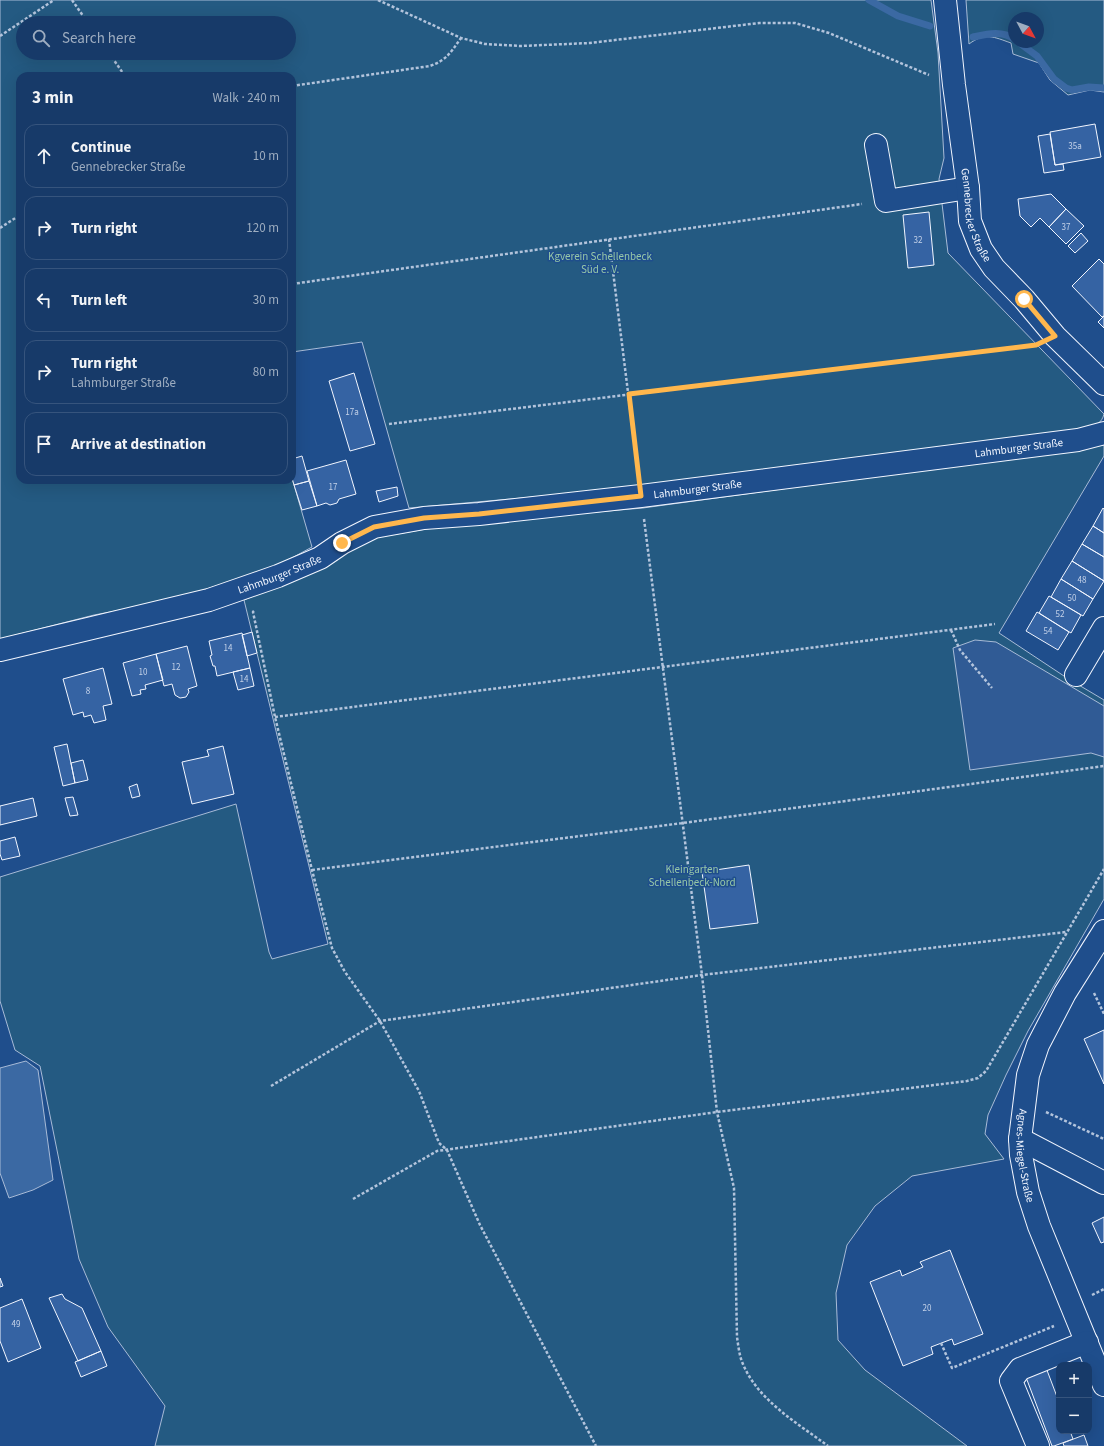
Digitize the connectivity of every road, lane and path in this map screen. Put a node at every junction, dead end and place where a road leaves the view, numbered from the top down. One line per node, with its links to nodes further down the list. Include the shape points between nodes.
1 (54, 0): 5 (path)
2 (72, 0): 6 (path)
3 (378, 0): 9 (path)
4 (945, 0): 13 (street, Gennebrecker Straße)
5 (30, 16)
6 (83, 16)
7 (16, 25): 8 (path)
8 (0, 36)
9 (461, 38): 12 (path, via 450,54 441,62 430,66); 13 (path, via 485,44 520,46 582,43 759,23 796,23 829,33)
10 (114, 60): 11 (path)
11 (122, 72)
12 (296, 85)
13 (954, 85): 15 (street, Gennebrecker Straße)
14 (876, 145): 16 (street)
15 (968, 188): 16 (street); 21 (street, Gennebrecker Straße, via 970,221 981,249 994,268)
16 (886, 201): 19 (path)
17 (16, 218): 18 (path)
18 (0, 228)
19 (609, 239): 20 (path); 23 (path)
20 (296, 283)
21 (1055, 336): 22 (street, Gennebrecker Straße); 23 (path, via 1036,345)
22 (1104, 384)
23 (629, 394): 24 (path); 26 (path)
24 (389, 424)
25 (1104, 433): 26 (street, Lahmburger Straße, via 1078,440)
26 (641, 496): 31 (street, Lahmburger Straße, via 424,518 374,527 342,543 320,558 209,600); 32 (path)
27 (260, 609): 35 (path, via 253,612)
28 (995, 624): 30 (path)
29 (1104, 628): 33 (street)
30 (950, 630): 32 (path); 34 (path, via 960,650)
31 (0, 650)
32 (663, 667): 35 (path); 37 (path)
33 (1076, 675)
34 (992, 688)
35 (275, 718): 39 (path)
36 (1104, 766): 37 (path)
37 (683, 823): 39 (path); 42 (path)
38 (1104, 869): 41 (path)
39 (312, 870): 43 (path, via 332,948 345,972)
40 (1104, 931): 45 (street, Agnes-Miegel-Straße, via 1065,993 1038,1045 1028,1075)
41 (1066, 932): 42 (path); 46 (path, via 986,1071 978,1078)
42 (702, 975): 43 (path); 46 (path)
43 (380, 1021): 44 (path); 49 (path, via 419,1092 439,1142)
44 (271, 1086)
45 (1024, 1101): 47 (street, Agnes-Miegel-Straße); 48 (path)
46 (717, 1112): 49 (path); 57 (path, via 734,1188 737,1337 741,1359 752,1382 771,1403)
47 (1020, 1139): 50 (street); 52 (street, Agnes-Miegel-Straße, via 1028,1192)
48 (1104, 1139)
49 (448, 1150): 51 (path, via 437,1151); 56 (path, via 480,1225)
50 (1104, 1183)
51 (353, 1199)
52 (1076, 1316): 53 (street, Agnes-Miegel-Straße); 54 (path, via 952,1368)
53 (1087, 1342): 55 (street, Agnes-Miegel-Straße); 58 (street, via 1020,1369 1011,1381)
54 (941, 1343)
55 (1104, 1385)
56 (596, 1446)
57 (828, 1446)
58 (1038, 1446)

